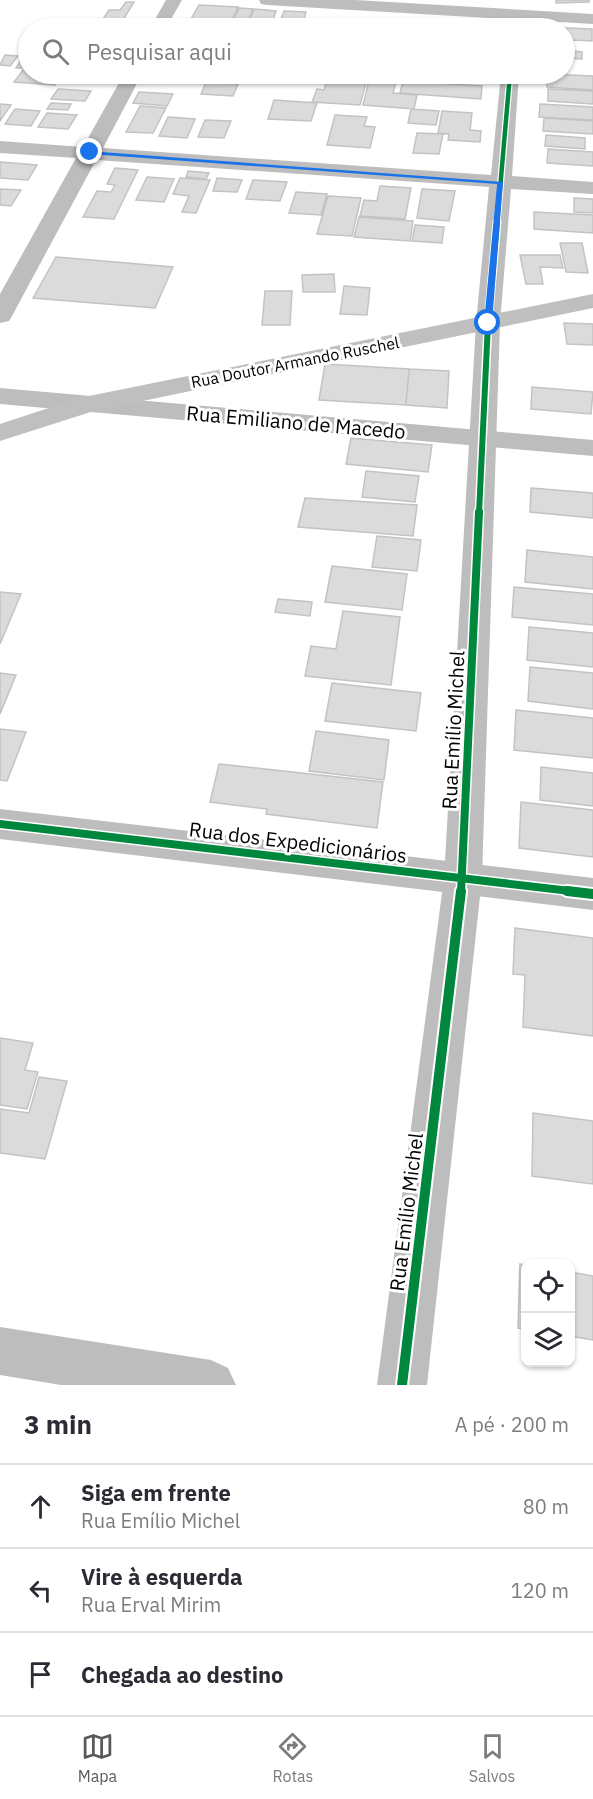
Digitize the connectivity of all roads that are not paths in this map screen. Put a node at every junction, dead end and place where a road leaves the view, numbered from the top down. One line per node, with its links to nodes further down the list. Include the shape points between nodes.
1 (174, 0): 4 (street)
2 (267, 0): 3 (street)
3 (515, 14): 5 (street)
4 (164, 18)
5 (593, 19)
6 (127, 84): 9 (street)
7 (509, 84): 10 (street, Rua Emílio Michel)
8 (0, 147): 9 (street)
9 (90, 152): 10 (street); 13 (street)
10 (501, 183): 11 (street); 14 (street, Rua Emílio Michel)
11 (593, 188)
12 (593, 301): 14 (main road, Rua Doutor Armando Ruschel)
13 (0, 316)
14 (488, 323): 16 (main road, Rua Doutor Armando Ruschel); 18 (street, Rua Emílio Michel)
15 (0, 396): 16 (street, Rua Emiliano de Macedo)
16 (88, 404): 17 (main road, Rua Doutor Armando Ruschel); 18 (street, Rua Emiliano de Macedo)
17 (0, 434)
18 (483, 439): 19 (street, Rua Emiliano de Macedo); 21 (street, Rua Emílio Michel)
19 (593, 448)
20 (0, 824): 21 (street, Rua dos Expedicionários)
21 (463, 878): 22 (street, Rua dos Expedicionários); 25 (street, Rua Emílio Michel)
22 (593, 894)
23 (0, 1351): 24 (street)
24 (211, 1385)
25 (402, 1385)

